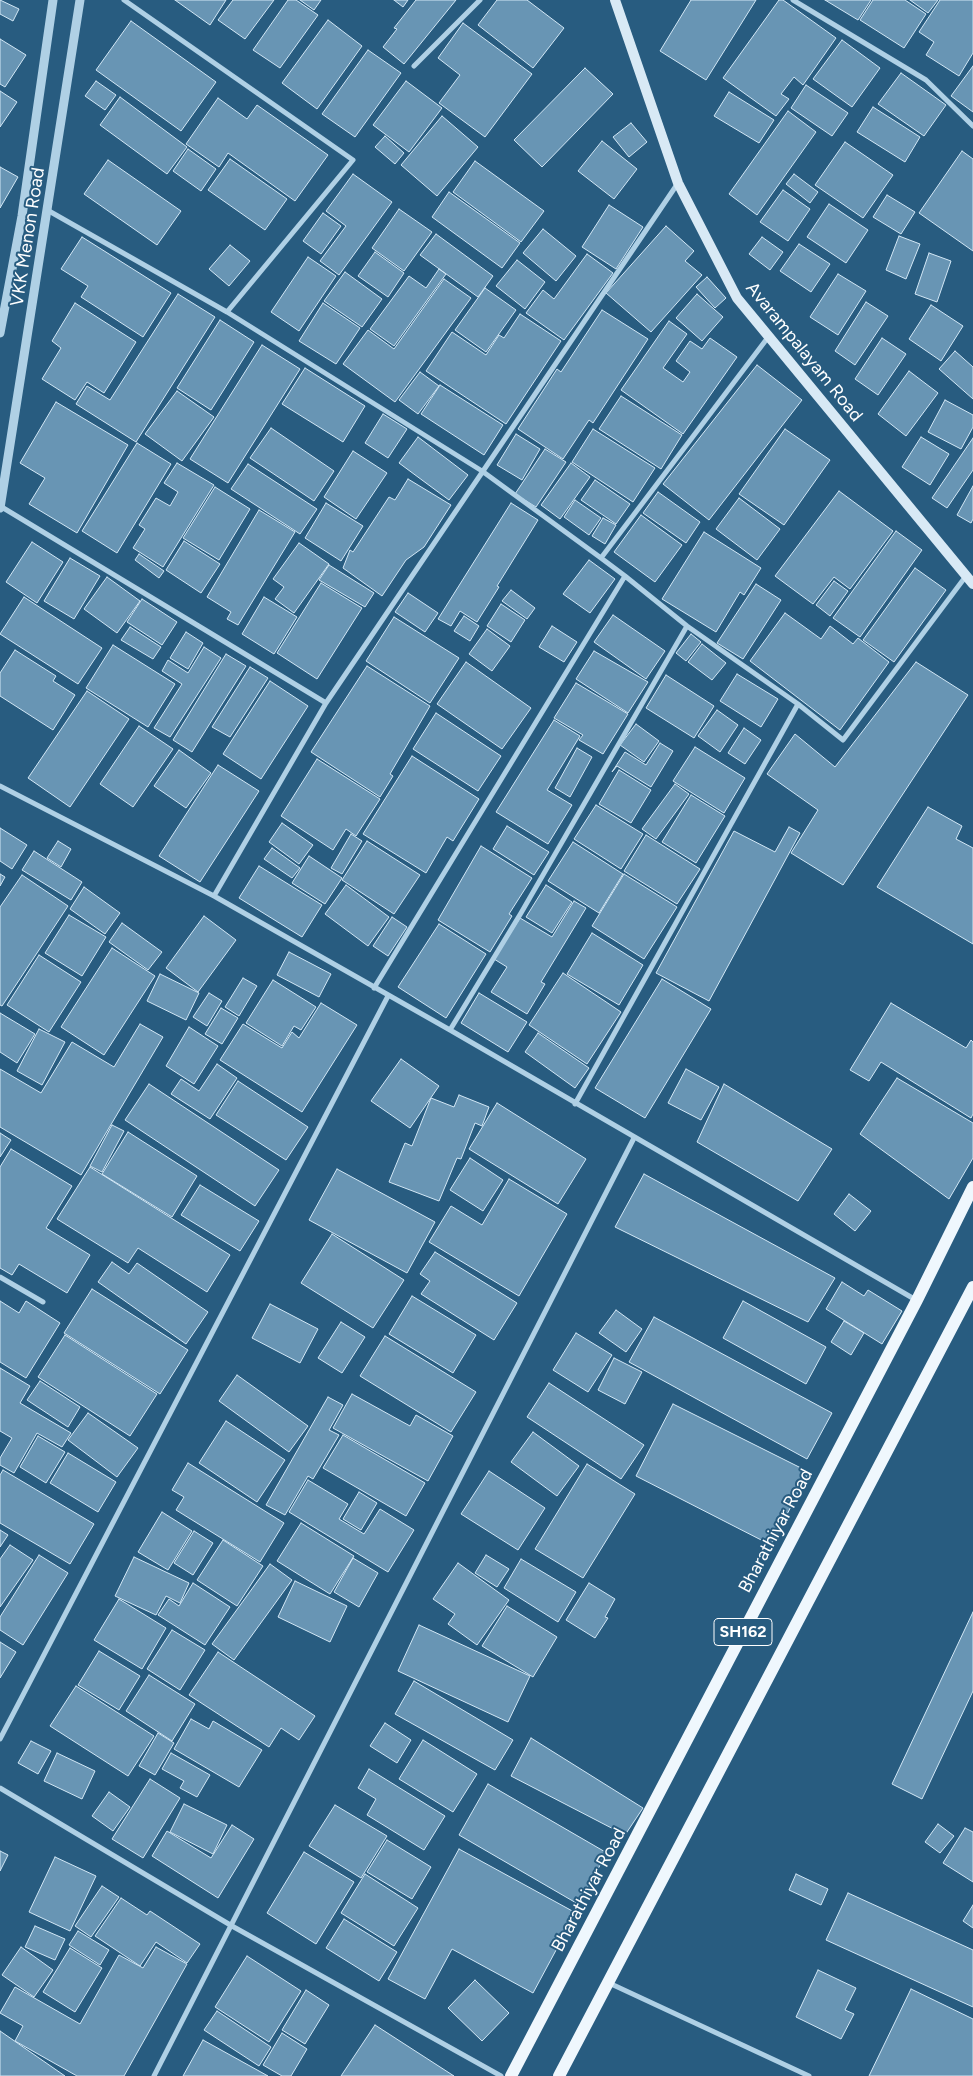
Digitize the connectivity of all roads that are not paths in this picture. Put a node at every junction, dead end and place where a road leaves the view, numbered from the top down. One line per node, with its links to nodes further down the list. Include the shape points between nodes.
1 (52, 0): 12 (street, VKK Menon Road, via 22,216)
2 (80, 0): 10 (street, VKK Menon Road)
3 (124, 0): 11 (street, via 353,160)
4 (480, 0): 7 (street)
5 (616, 0): 9 (main road, Avarampalayam Road)
6 (793, 0): 8 (street, via 926,80)
7 (414, 66)
8 (973, 126)
9 (678, 183): 13 (main road, Avarampalayam Road, via 737,298); 14 (street)
10 (49, 211): 11 (street); 15 (street, VKK Menon Road)
11 (227, 312): 14 (street)
12 (0, 333)
13 (769, 335): 16 (street); 18 (main road, Avarampalayam Road)
14 (482, 471): 16 (street); 20 (street)
15 (0, 507): 20 (street)
16 (601, 558): 17 (street)
17 (625, 576): 19 (street); 24 (street)
18 (970, 580): 21 (street, via 843,740)
19 (687, 626): 21 (street); 26 (street)
20 (326, 703): 23 (street)
21 (798, 704): 27 (street)
22 (0, 786): 23 (street)
23 (214, 896): 24 (street)
24 (374, 988): 25 (street)
25 (388, 996): 26 (street); 34 (street)
26 (450, 1030): 27 (street)
27 (575, 1104): 28 (street)
28 (634, 1138): 32 (street); 36 (street)
29 (973, 1187): 32 (main road, Bharathiyar Road / SH162)
30 (0, 1277): 33 (street)
31 (973, 1287): 37 (main road, SH162)
32 (917, 1300): 40 (main road, Bharathiyar Road / SH162)
33 (43, 1302)
34 (0, 1739)
35 (0, 1788): 36 (street)
36 (232, 1926): 38 (street); 39 (street)
37 (609, 1983): 41 (main road, SH162); 42 (street)
38 (154, 2076)
39 (501, 2076)
40 (511, 2076)
41 (559, 2076)
42 (809, 2076)

